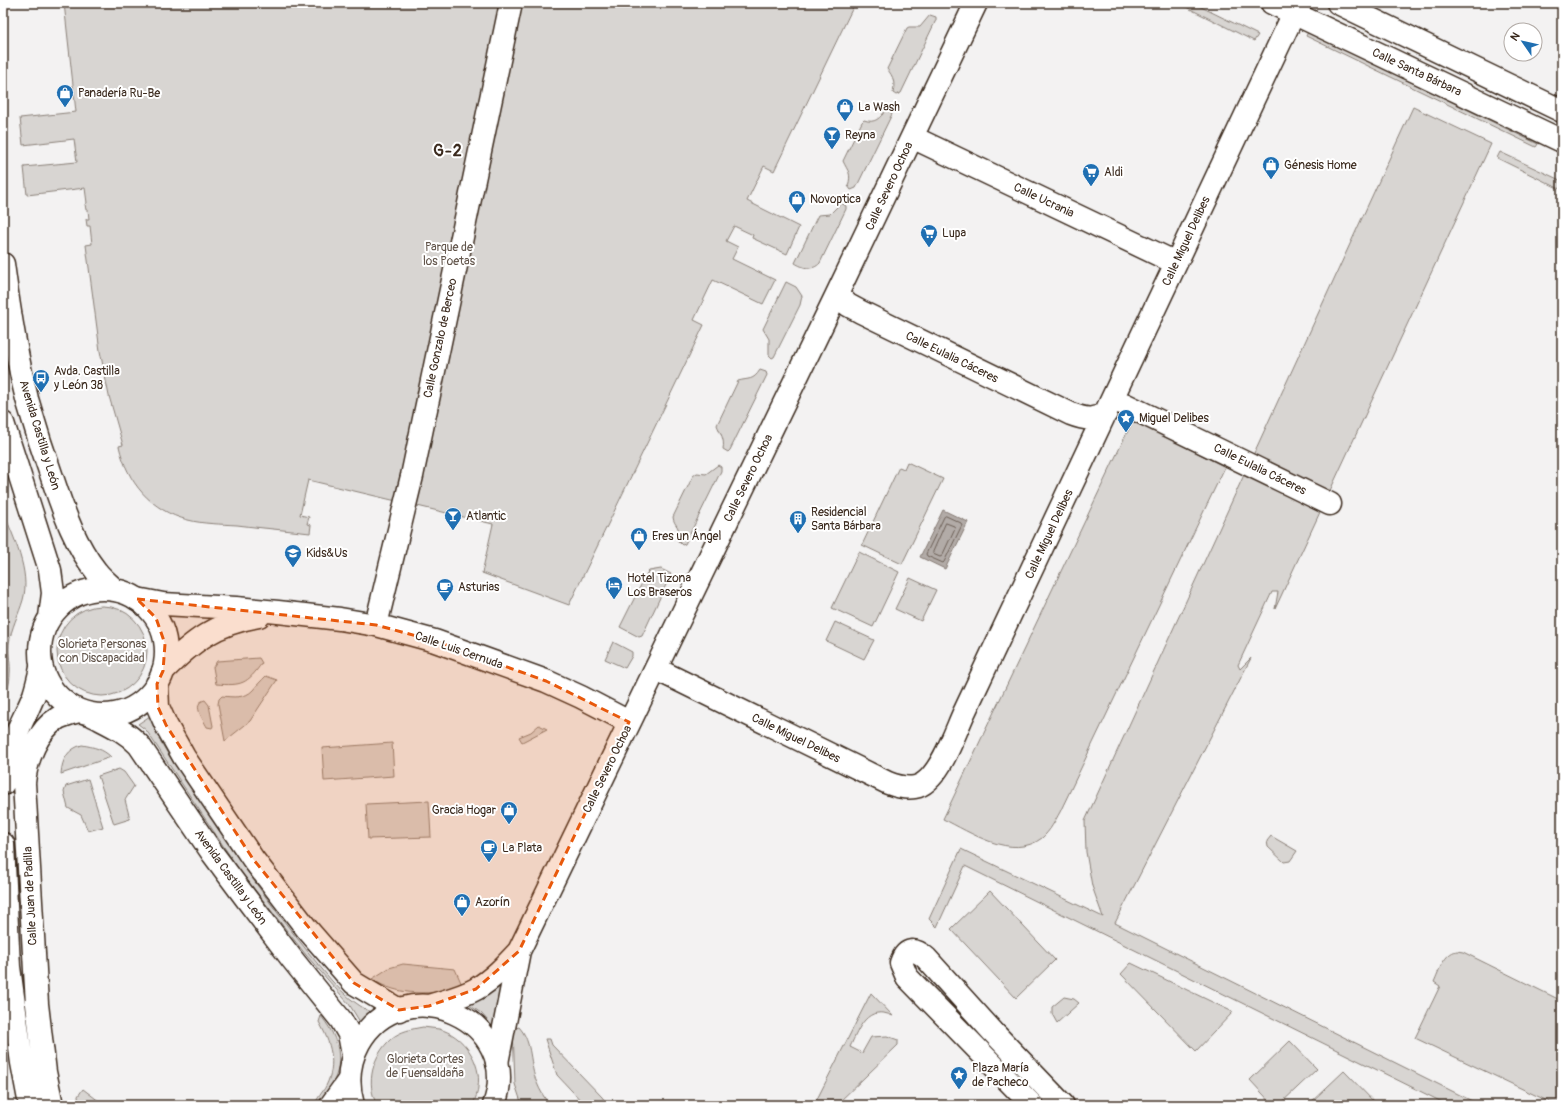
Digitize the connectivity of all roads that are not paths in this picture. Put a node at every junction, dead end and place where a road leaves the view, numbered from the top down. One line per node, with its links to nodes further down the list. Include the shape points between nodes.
1 (511, 3): 21 (street, Calle Gonzalo de Berceo, via 412,476)
2 (976, 3): 7 (street, Calle Severo Ochoa)
3 (1272, 3): 5 (street, Calle Santa Bárbara)
4 (1338, 3): 6 (street)
5 (1294, 13): 8 (street, Calle Santa Bárbara); 9 (street, Calle Miguel Delibes)
6 (1562, 111)
7 (912, 137): 9 (street, Calle Ucrania); 11 (street, Calle Severo Ochoa)
8 (1562, 141)
9 (1176, 263): 12 (street, Calle Miguel Delibes)
10 (3, 264): 17 (street, Avenida Castilla y León, via 27,399 45,457 61,503 84,554)
11 (837, 294): 13 (street, Calle Eulalia Cáceres, via 848,305 861,312); 23 (street, Calle Severo Ochoa)
12 (1115, 409): 13 (street, Calle Eulalia Cáceres, via 1091,419); 15 (street, Calle Miguel Delibes); 16 (street, Calle Eulalia Cáceres)
13 (1071, 414): 15 (street, Calle Eulalia Cáceres, via 1085,425 1089,432)
14 (3, 423): 20 (street, via 50,570 53,593)
15 (1089, 448): 23 (street, Calle Miguel Delibes, via 937,770 922,784 906,788 888,782)
16 (1330, 504)
17 (115, 590): 18 (street); 20 (street, via 90,590 79,594 68,600)
18 (137, 599): 19 (street, Calle Luis Cernuda, via 163,604); 24 (street, via 152,613 166,644 166,658)
19 (278, 612): 21 (street, Calle Luis Cernuda); 24 (street, Calle Luis Cernuda, via 243,619 205,635 183,650)
20 (50, 617): 22 (street, via 39,650)
21 (376, 625): 26 (street, Calle Luis Cernuda, via 435,640 546,681)
22 (41, 668): 25 (street, via 51,689 64,702); 27 (street, via 33,697 9,748)
23 (656, 669): 26 (street, Calle Severo Ochoa)
24 (160, 678): 25 (street, via 148,697 122,713); 31 (street, via 158,707 170,731 184,757 258,865 307,929 354,983)
25 (85, 713): 34 (street, Avenida Castilla y León, via 122,730 140,745 240,891 342,1020 349,1034); 39 (street, Calle Juan de Padilla, via 58,718 49,725 32,751 24,783 37,1004 45,1072)
26 (629, 722): 29 (street, Calle Severo Ochoa)
27 (3, 784)
28 (3, 844): 38 (street, Calle Juan de Padilla, via 9,967)
29 (519, 952): 30 (street, Calle Severo Ochoa, via 476,989); 35 (street, Calle Severo Ochoa)
30 (429, 1006): 31 (street, via 413,1006); 35 (street, via 454,1012 475,1026 487,1038)
31 (399, 1010): 34 (street, via 371,1027)
32 (993, 1032): 33 (street); 33 (street, via 921,953 909,951 903,956 901,963 907,977); 43 (street)
33 (976, 1048): 42 (street)
34 (353, 1055): 36 (street)
35 (497, 1063): 37 (street)
36 (349, 1080): 40 (street); 41 (street)
37 (497, 1101)
38 (30, 1105)
39 (52, 1105)
40 (331, 1105)
41 (353, 1105)
42 (1032, 1105)
43 (1063, 1105)

